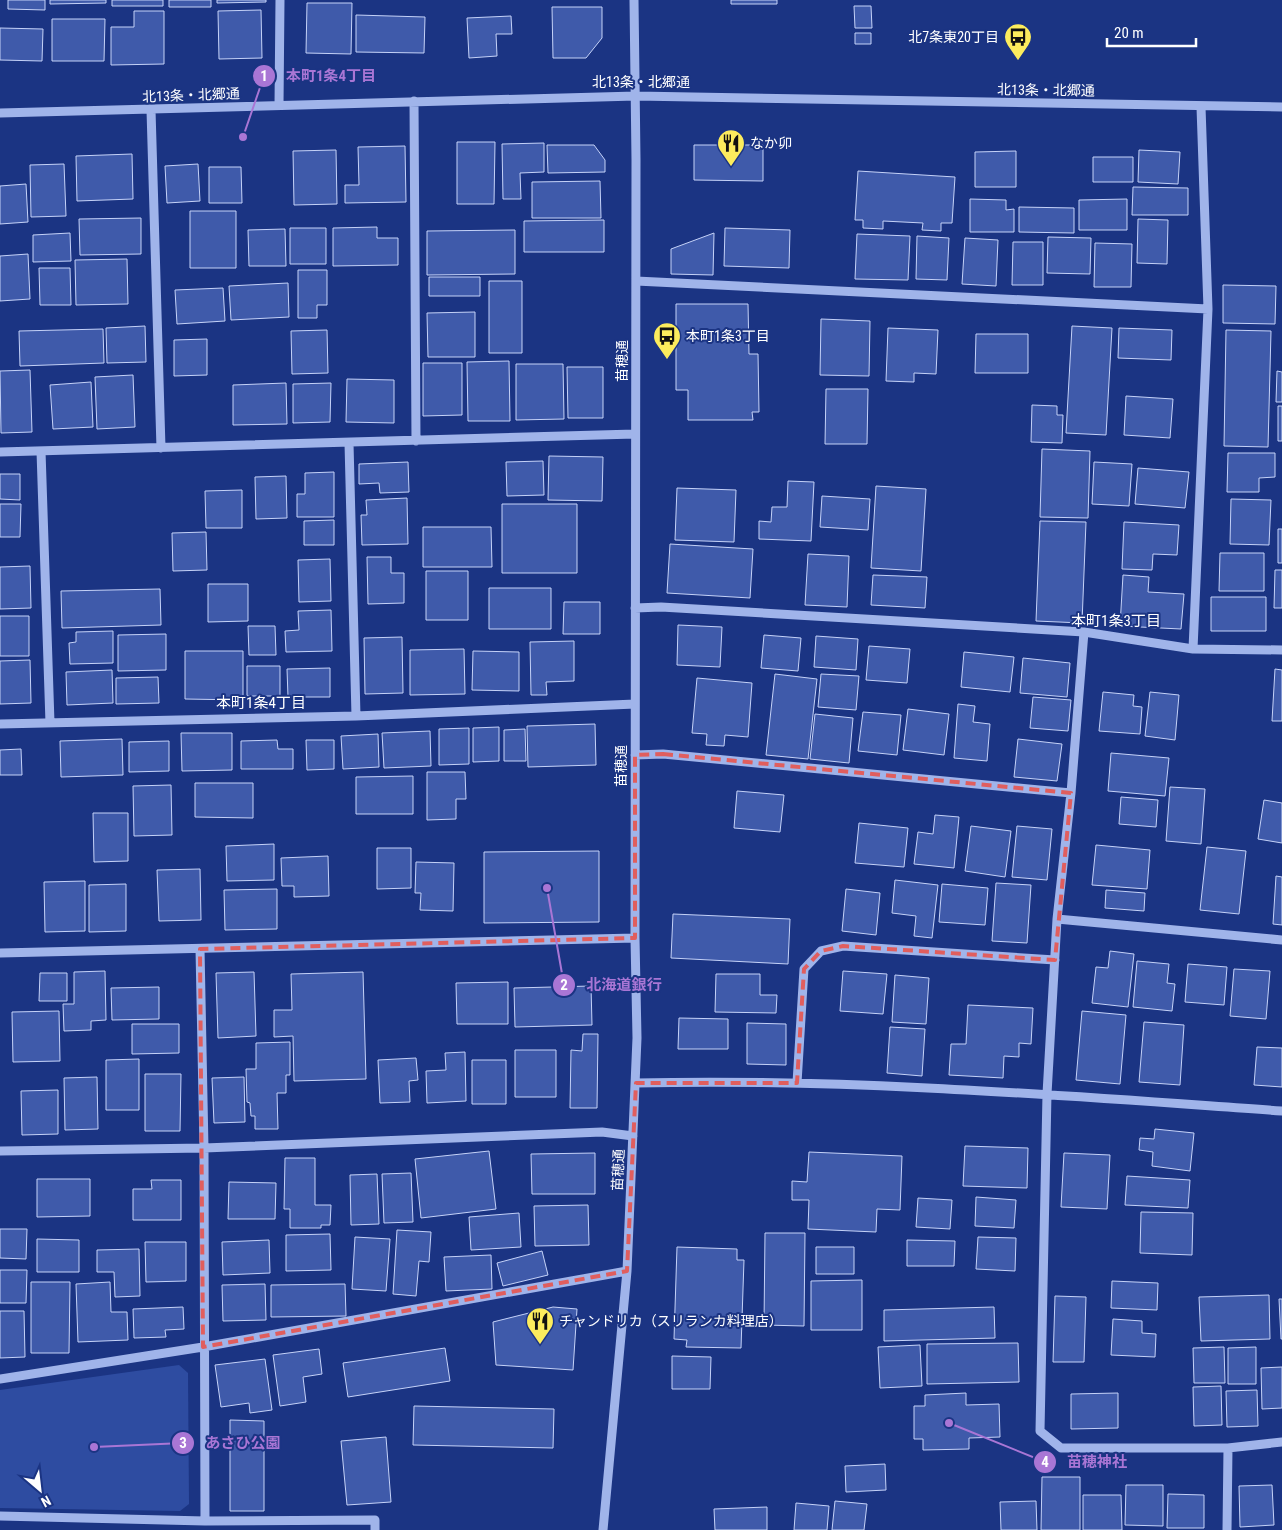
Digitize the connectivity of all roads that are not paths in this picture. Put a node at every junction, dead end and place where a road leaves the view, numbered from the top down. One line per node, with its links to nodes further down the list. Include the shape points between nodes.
1 (280, 0): 5 (street)
2 (634, 0): 3 (street, 苗穂通)
3 (636, 96): 4 (street, 北13条・北郷通); 6 (street, 北13条・北郷通); 10 (street, 苗穂通)
4 (414, 101): 5 (street, 北13条・北郷通); 13 (street)
5 (279, 105): 8 (street, 北13条・北郷通)
6 (1201, 107): 7 (street, 北13条・北郷通); 11 (street)
7 (1282, 107)
8 (151, 110): 9 (street, 北13条・北郷通); 15 (street)
9 (0, 113)
10 (636, 282): 11 (street); 12 (street, 苗穂通)
11 (1208, 309): 20 (street)
12 (636, 434): 13 (street); 18 (street, 苗穂通)
13 (416, 441): 14 (street)
14 (349, 443): 15 (street); 23 (street)
15 (161, 448): 16 (street)
16 (41, 451): 17 (street); 24 (street)
17 (0, 452)
18 (635, 608): 19 (street); 22 (street, 苗穂通)
19 (1084, 632): 20 (street); 27 (street)
20 (1193, 649): 21 (street)
21 (1282, 650)
22 (635, 704): 23 (street); 26 (street, 苗穂通)
23 (356, 716): 24 (street)
24 (50, 723): 25 (street)
25 (0, 724)
26 (635, 755): 27 (street, via 663,754); 29 (street, 苗穂通)
27 (1071, 793): 28 (street)
28 (1058, 919): 30 (street); 33 (street)
29 (635, 938): 31 (street); 34 (street, 苗穂通)
30 (1282, 940)
31 (200, 949): 32 (street); 39 (street)
32 (0, 953)
33 (1054, 960): 35 (street, via 843,946 821,951 804,969); 36 (street)
34 (636, 1083): 35 (street); 38 (street, 苗穂通)
35 (797, 1083): 36 (street)
36 (1047, 1094): 37 (street); 45 (street, via 1040,1432 1061,1448)
37 (1282, 1110)
38 (633, 1136): 39 (street, via 602,1132); 41 (street, 苗穂通)
39 (204, 1148): 40 (street); 42 (street)
40 (0, 1151)
41 (627, 1271): 42 (street); 49 (street, 苗穂通)
42 (203, 1347): 43 (street); 47 (street)
43 (0, 1379)
44 (1282, 1442): 45 (street)
45 (1228, 1448): 50 (street)
46 (0, 1516): 47 (street)
47 (204, 1521): 48 (street, via 375,1520)
48 (375, 1530)
49 (603, 1530)
50 (1227, 1530)

